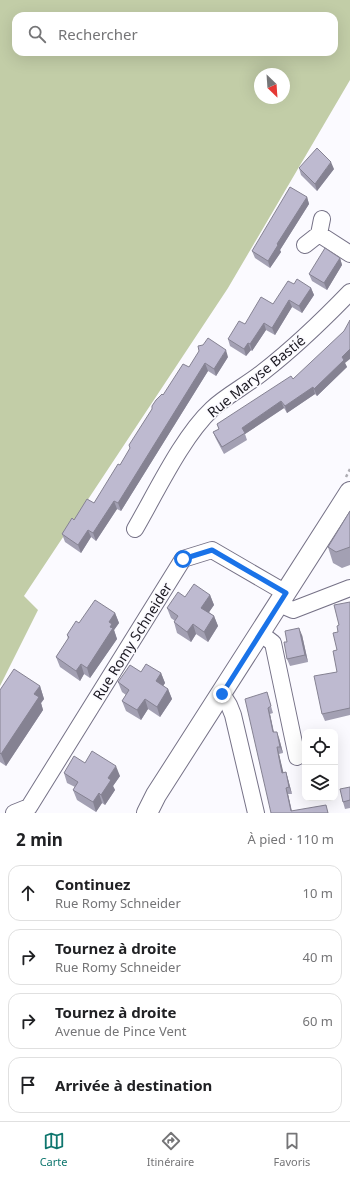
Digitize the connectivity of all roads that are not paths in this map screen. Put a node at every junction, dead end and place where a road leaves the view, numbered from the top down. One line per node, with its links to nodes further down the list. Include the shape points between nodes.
1 (305, 245): 2 (street, via 320,227)
2 (350, 254)
3 (350, 292): 5 (street, Rue Maryse Bastié, via 284,356 212,409 176,458)
4 (350, 492): 7 (main road)
5 (135, 529)
6 (350, 588): 7 (street, Rue Romy Schneider, via 293,610)
7 (282, 598): 8 (main road); 11 (street, Rue Romy Schneider, via 212,550 183,559)
8 (260, 633): 9 (main road); 10 (street, via 273,643)
9 (222, 694): 13 (main road); 14 (street, via 233,715)
10 (297, 757)
11 (34, 810): 12 (street, Rue Romy Schneider)
12 (14, 813)
13 (147, 813)
14 (256, 813)

